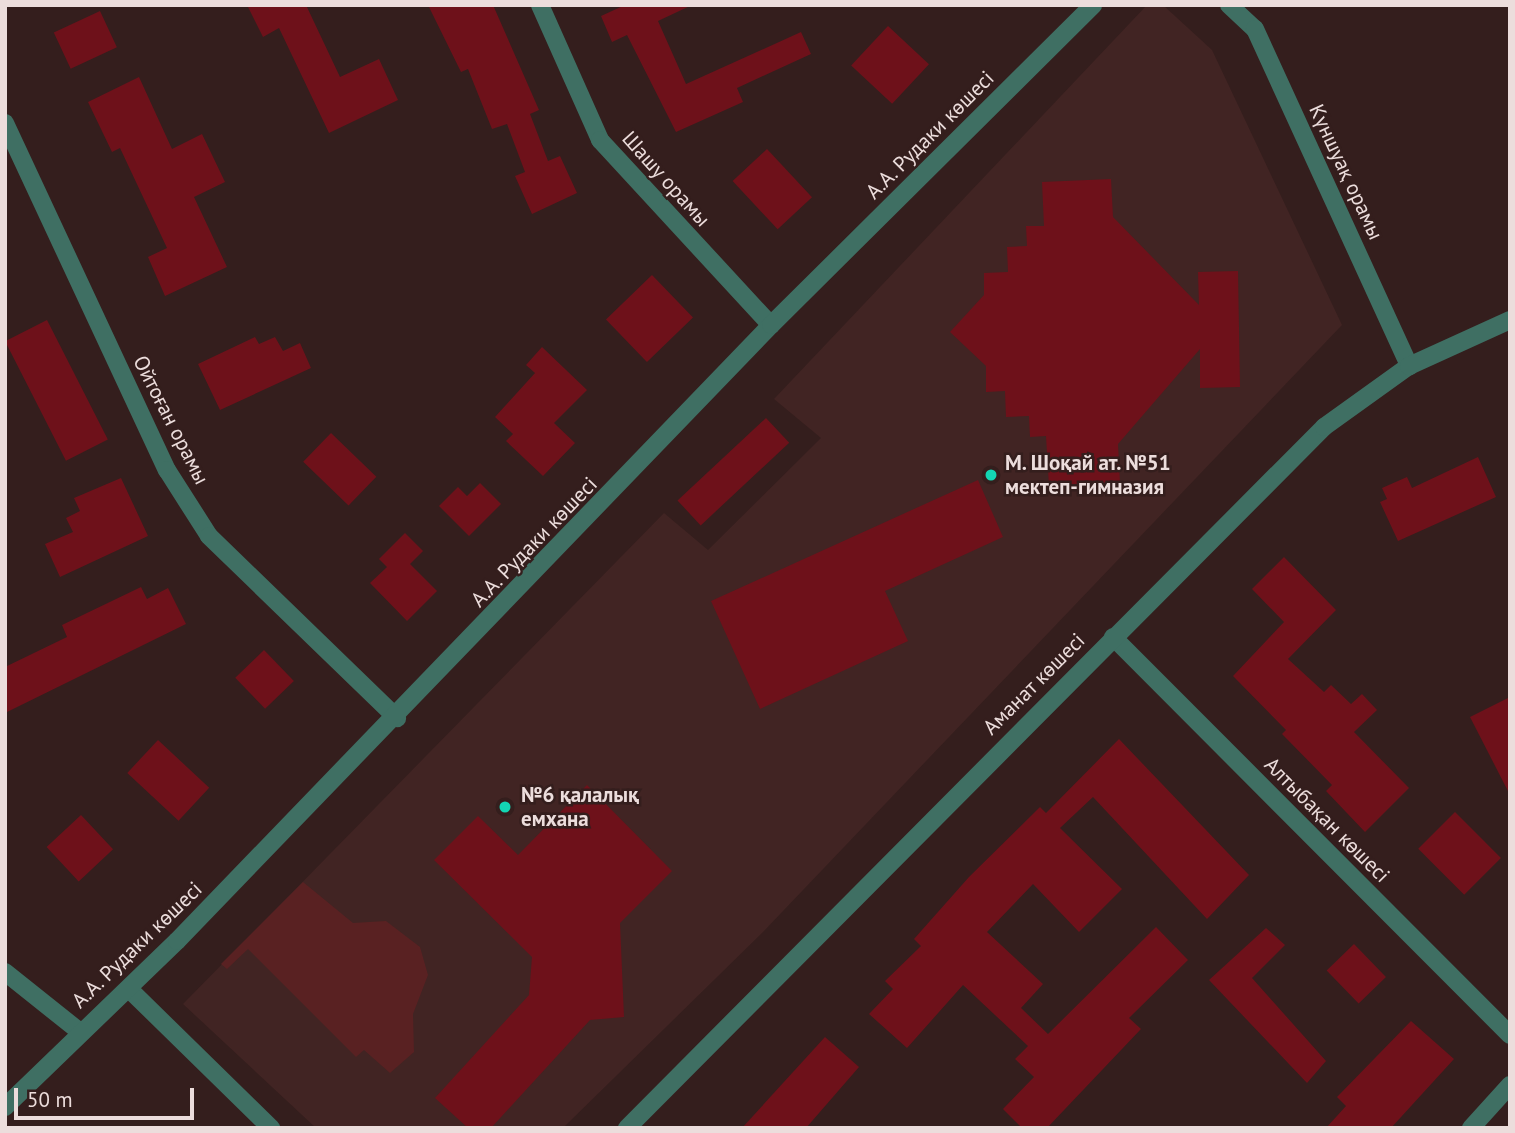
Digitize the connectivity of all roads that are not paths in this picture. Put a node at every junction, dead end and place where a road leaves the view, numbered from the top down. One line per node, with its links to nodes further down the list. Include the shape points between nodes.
1 (540, 5): 6 (street, Шашу орамы, via 600,140)
2 (1093, 5): 6 (street, А.А. Рудаки көшесі)
3 (1230, 5): 7 (street, Күншуақ орамы, via 1255,29)
4 (5, 123): 9 (street, Ойтоған орамы, via 167,470 209,536)
5 (1510, 320): 7 (street, Аманат көшесі)
6 (771, 325): 9 (street, А.А. Рудаки көшесі)
7 (1409, 366): 8 (street, Аманат көшесі, via 1324,428)
8 (1113, 637): 13 (street, Алтыбақан көшесі); 17 (street, Аманат көшесі)
9 (397, 718): 11 (street, А.А. Рудаки көшесі)
10 (5, 972): 12 (street)
11 (129, 989): 12 (street, А.А. Рудаки көшесі); 16 (street)
12 (79, 1031): 15 (street, А.А. Рудаки көшесі)
13 (1510, 1035)
14 (1510, 1085): 18 (street)
15 (5, 1107)
16 (271, 1128)
17 (627, 1128)
18 (1471, 1128)

